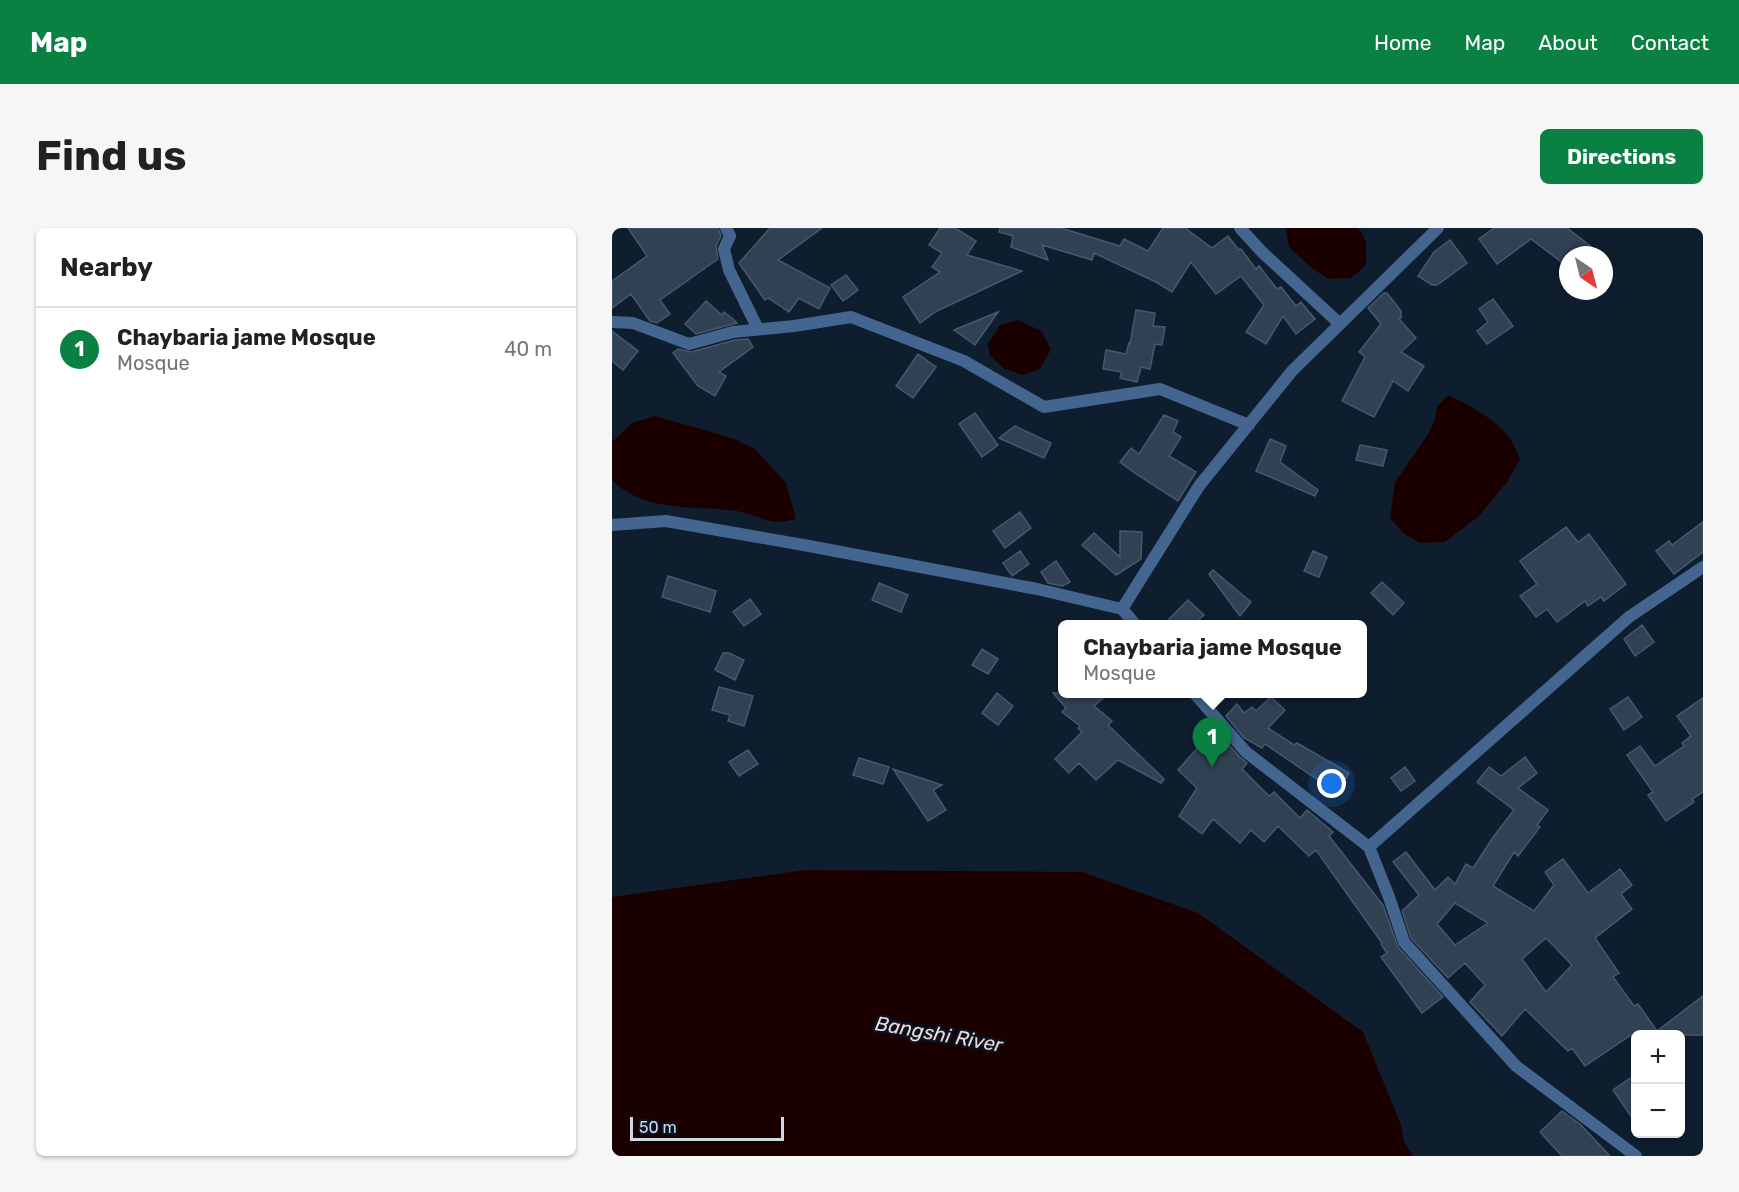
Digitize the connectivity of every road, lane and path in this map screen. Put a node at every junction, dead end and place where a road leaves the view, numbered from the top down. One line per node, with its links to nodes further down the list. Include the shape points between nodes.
1 (726, 228): 6 (street, via 730,236 724,249 729,270)
2 (1240, 228): 5 (street)
3 (1438, 228): 5 (street)
4 (612, 322): 6 (street, via 633,323 689,344 733,332)
5 (1340, 324): 7 (street, via 1292,371)
6 (758, 330): 7 (street, via 851,317 964,361 1044,407 1160,389)
7 (1248, 425): 10 (street, via 1199,486)
8 (612, 525): 10 (street, via 666,521 1025,587)
9 (1703, 567): 13 (street, via 1629,617)
10 (1122, 609): 11 (street)
11 (1132, 620)
12 (1199, 698): 13 (street, via 1246,752)
13 (1369, 847): 14 (street, via 1404,942 1516,1066)
14 (1636, 1156)

